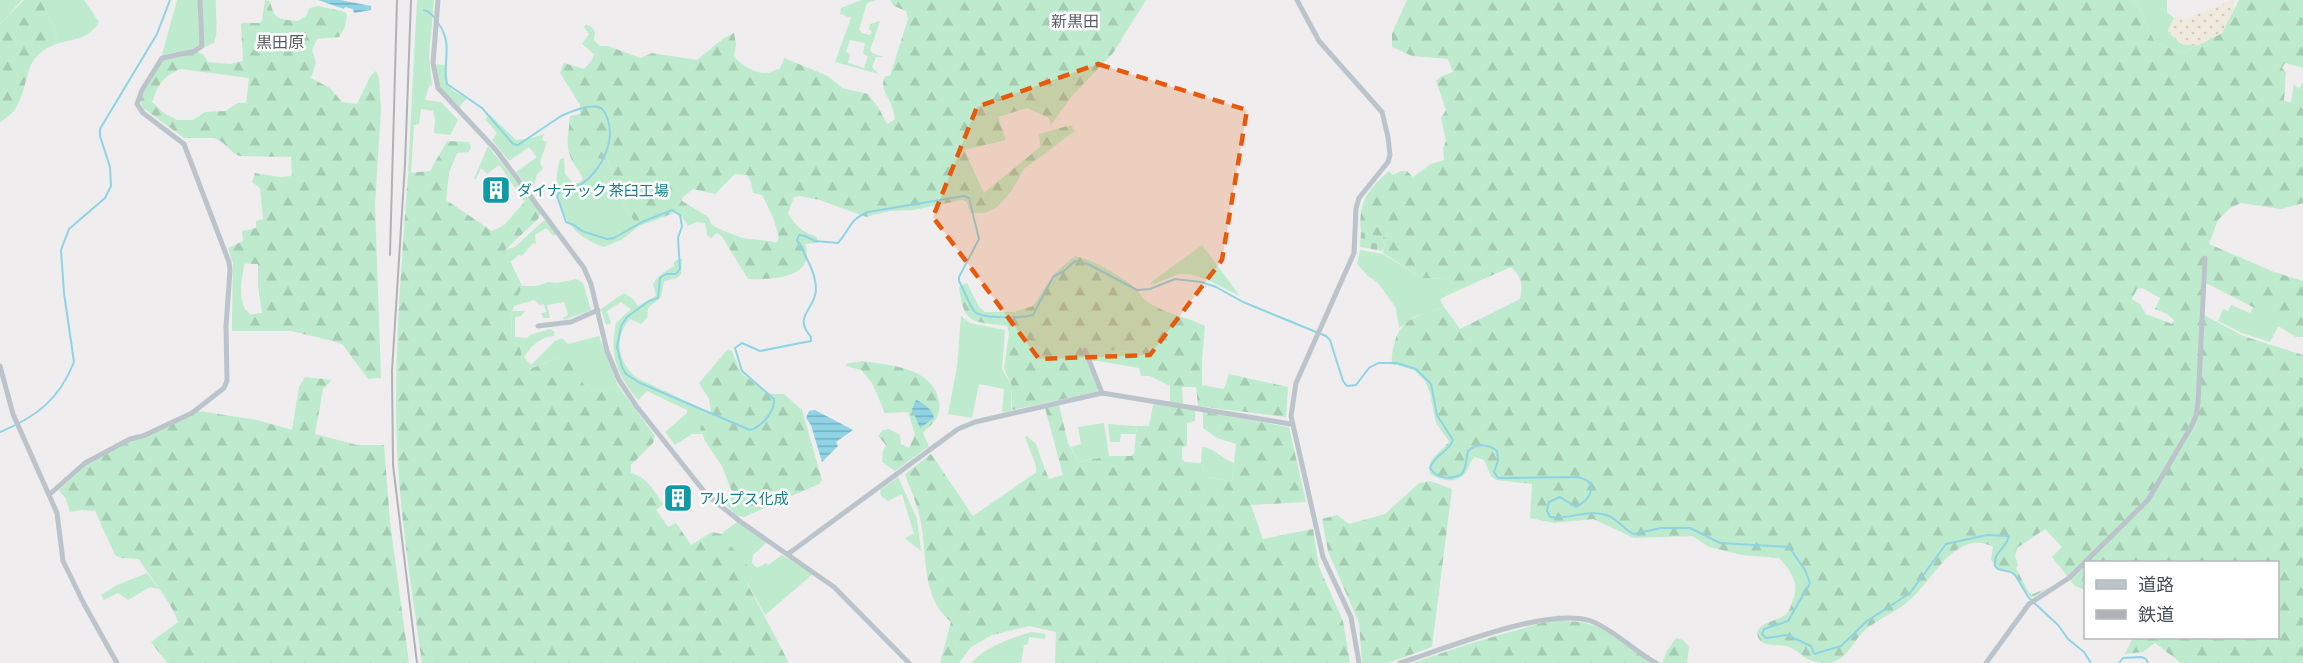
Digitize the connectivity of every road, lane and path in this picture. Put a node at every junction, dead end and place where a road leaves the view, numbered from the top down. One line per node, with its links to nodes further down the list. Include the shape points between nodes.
1 (200, 0): 11 (street, via 202,45 195,51 162,58 137,104 184,144 229,262 227,381 224,388 192,412 86,463)
2 (438, 0): 5 (street, via 432,63 438,88 496,150 575,254 591,284)
3 (1297, 0): 10 (street, via 1319,41 1381,111 1390,155 1385,169 1359,198 1354,253 1296,383)
4 (2205, 258): 13 (street, via 2196,416 2148,500)
5 (598, 310): 6 (street, via 571,322); 12 (street, via 612,368 637,407 707,495)
6 (538, 326)
7 (1085, 350): 9 (street)
8 (0, 366): 11 (street, via 20,430)
9 (1102, 393): 10 (street); 12 (street, via 965,425)
10 (1291, 424): 17 (street, via 1323,557 1351,618)
11 (50, 494): 15 (street, via 57,513 63,561)
12 (788, 554): 16 (street, via 834,587)
13 (2086, 561)
14 (2084, 563): 20 (street, via 2029,604)
15 (117, 663)
16 (909, 663)
17 (1359, 663)
18 (1400, 663): 19 (street, via 1487,635 1562,617 1593,621)
19 (1656, 663)
20 (1986, 663)

